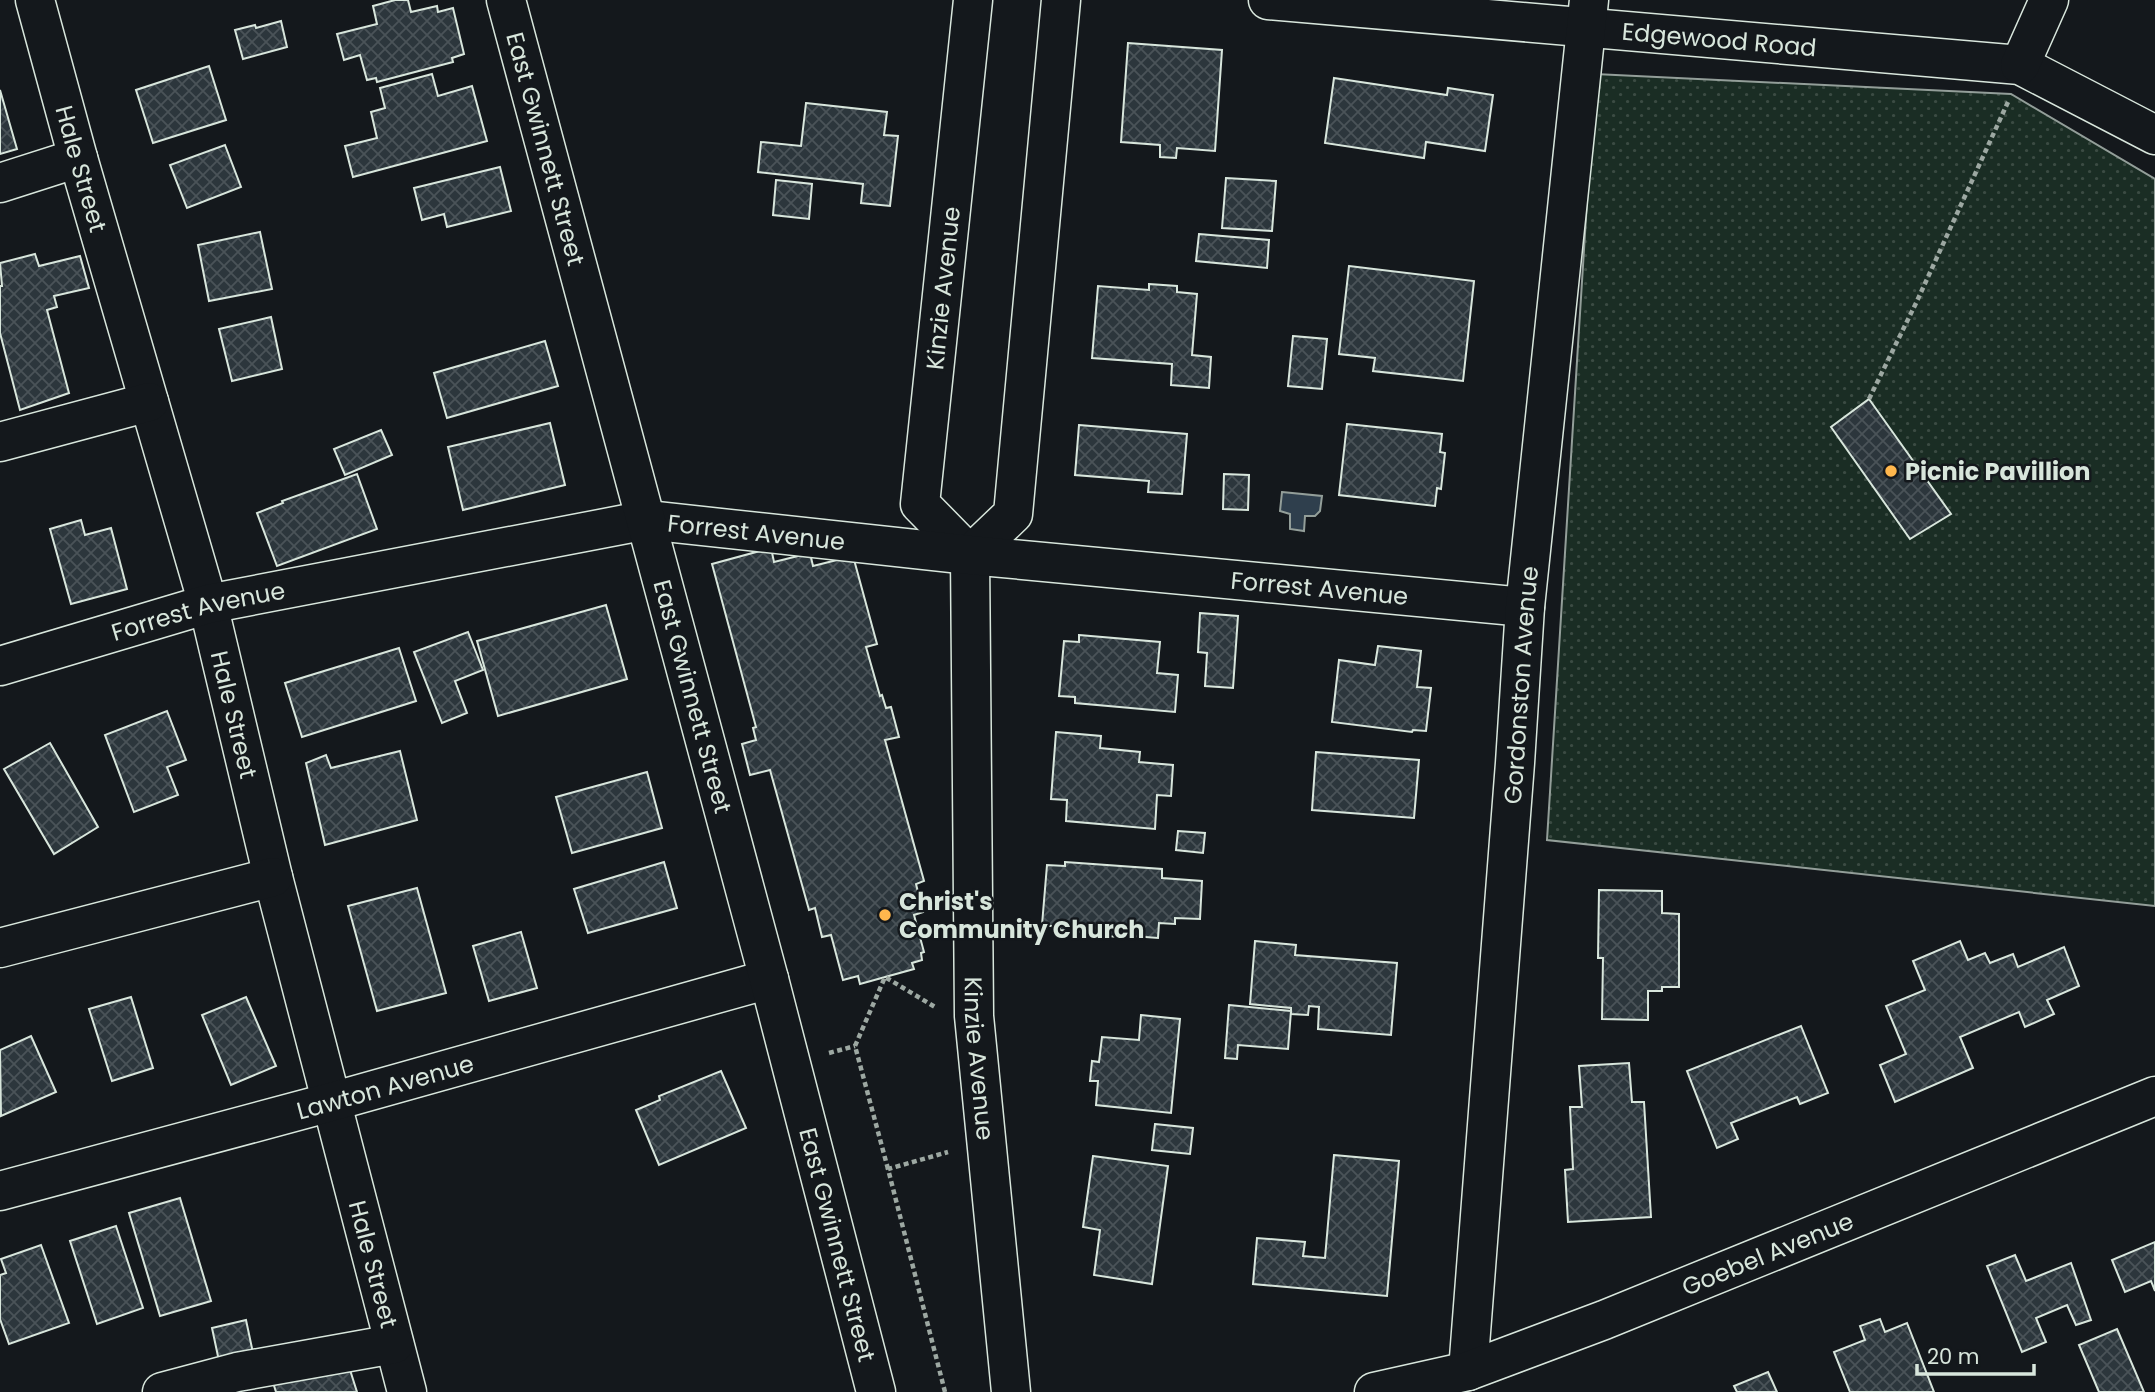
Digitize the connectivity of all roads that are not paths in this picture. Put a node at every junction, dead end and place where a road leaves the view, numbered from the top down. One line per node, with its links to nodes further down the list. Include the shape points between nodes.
1 (34, 0): 10 (street, Hale Street)
2 (506, 0): 14 (street, East Gwinnett Street)
3 (973, 0): 15 (street, Kinzie Avenue, via 920,504)
4 (1061, 0): 15 (street, via 1013,513)
5 (1268, 0): 7 (street, Edgewood Road)
6 (2049, 0): 8 (street)
7 (1588, 13): 8 (street, Edgewood Road); 17 (street, Gordonston Avenue)
8 (2016, 79): 9 (street, Edgewood Road)
9 (2155, 135)
10 (78, 158): 11 (street); 12 (street, Hale Street)
11 (0, 183)
12 (149, 402): 13 (street); 16 (street, Hale Street)
13 (0, 442)
14 (648, 520): 15 (street, Forrest Avenue); 16 (street, Forrest Avenue); 21 (street, East Gwinnett Street)
15 (970, 555): 17 (street, Forrest Avenue); 30 (street, Kinzie Avenue, via 974,1016)
16 (208, 604): 18 (street, Forrest Avenue); 19 (street, Hale Street)
17 (1525, 607): 26 (street, Gordonston Avenue)
18 (0, 666)
19 (273, 877): 20 (street); 23 (street, Hale Street)
20 (0, 948)
21 (769, 979): 23 (street, Lawton Avenue); 29 (street, East Gwinnett Street)
22 (2155, 1096): 26 (street, Goebel Avenue)
23 (331, 1102): 24 (street, Lawton Avenue); 25 (street, Hale Street)
24 (0, 1191)
25 (394, 1344): 27 (street, via 237,1372); 28 (street, Hale Street)
26 (1468, 1371): 31 (street, Goebel Avenue)
27 (162, 1392)
28 (407, 1392)
29 (876, 1392)
30 (1011, 1392)
31 (1374, 1392)

